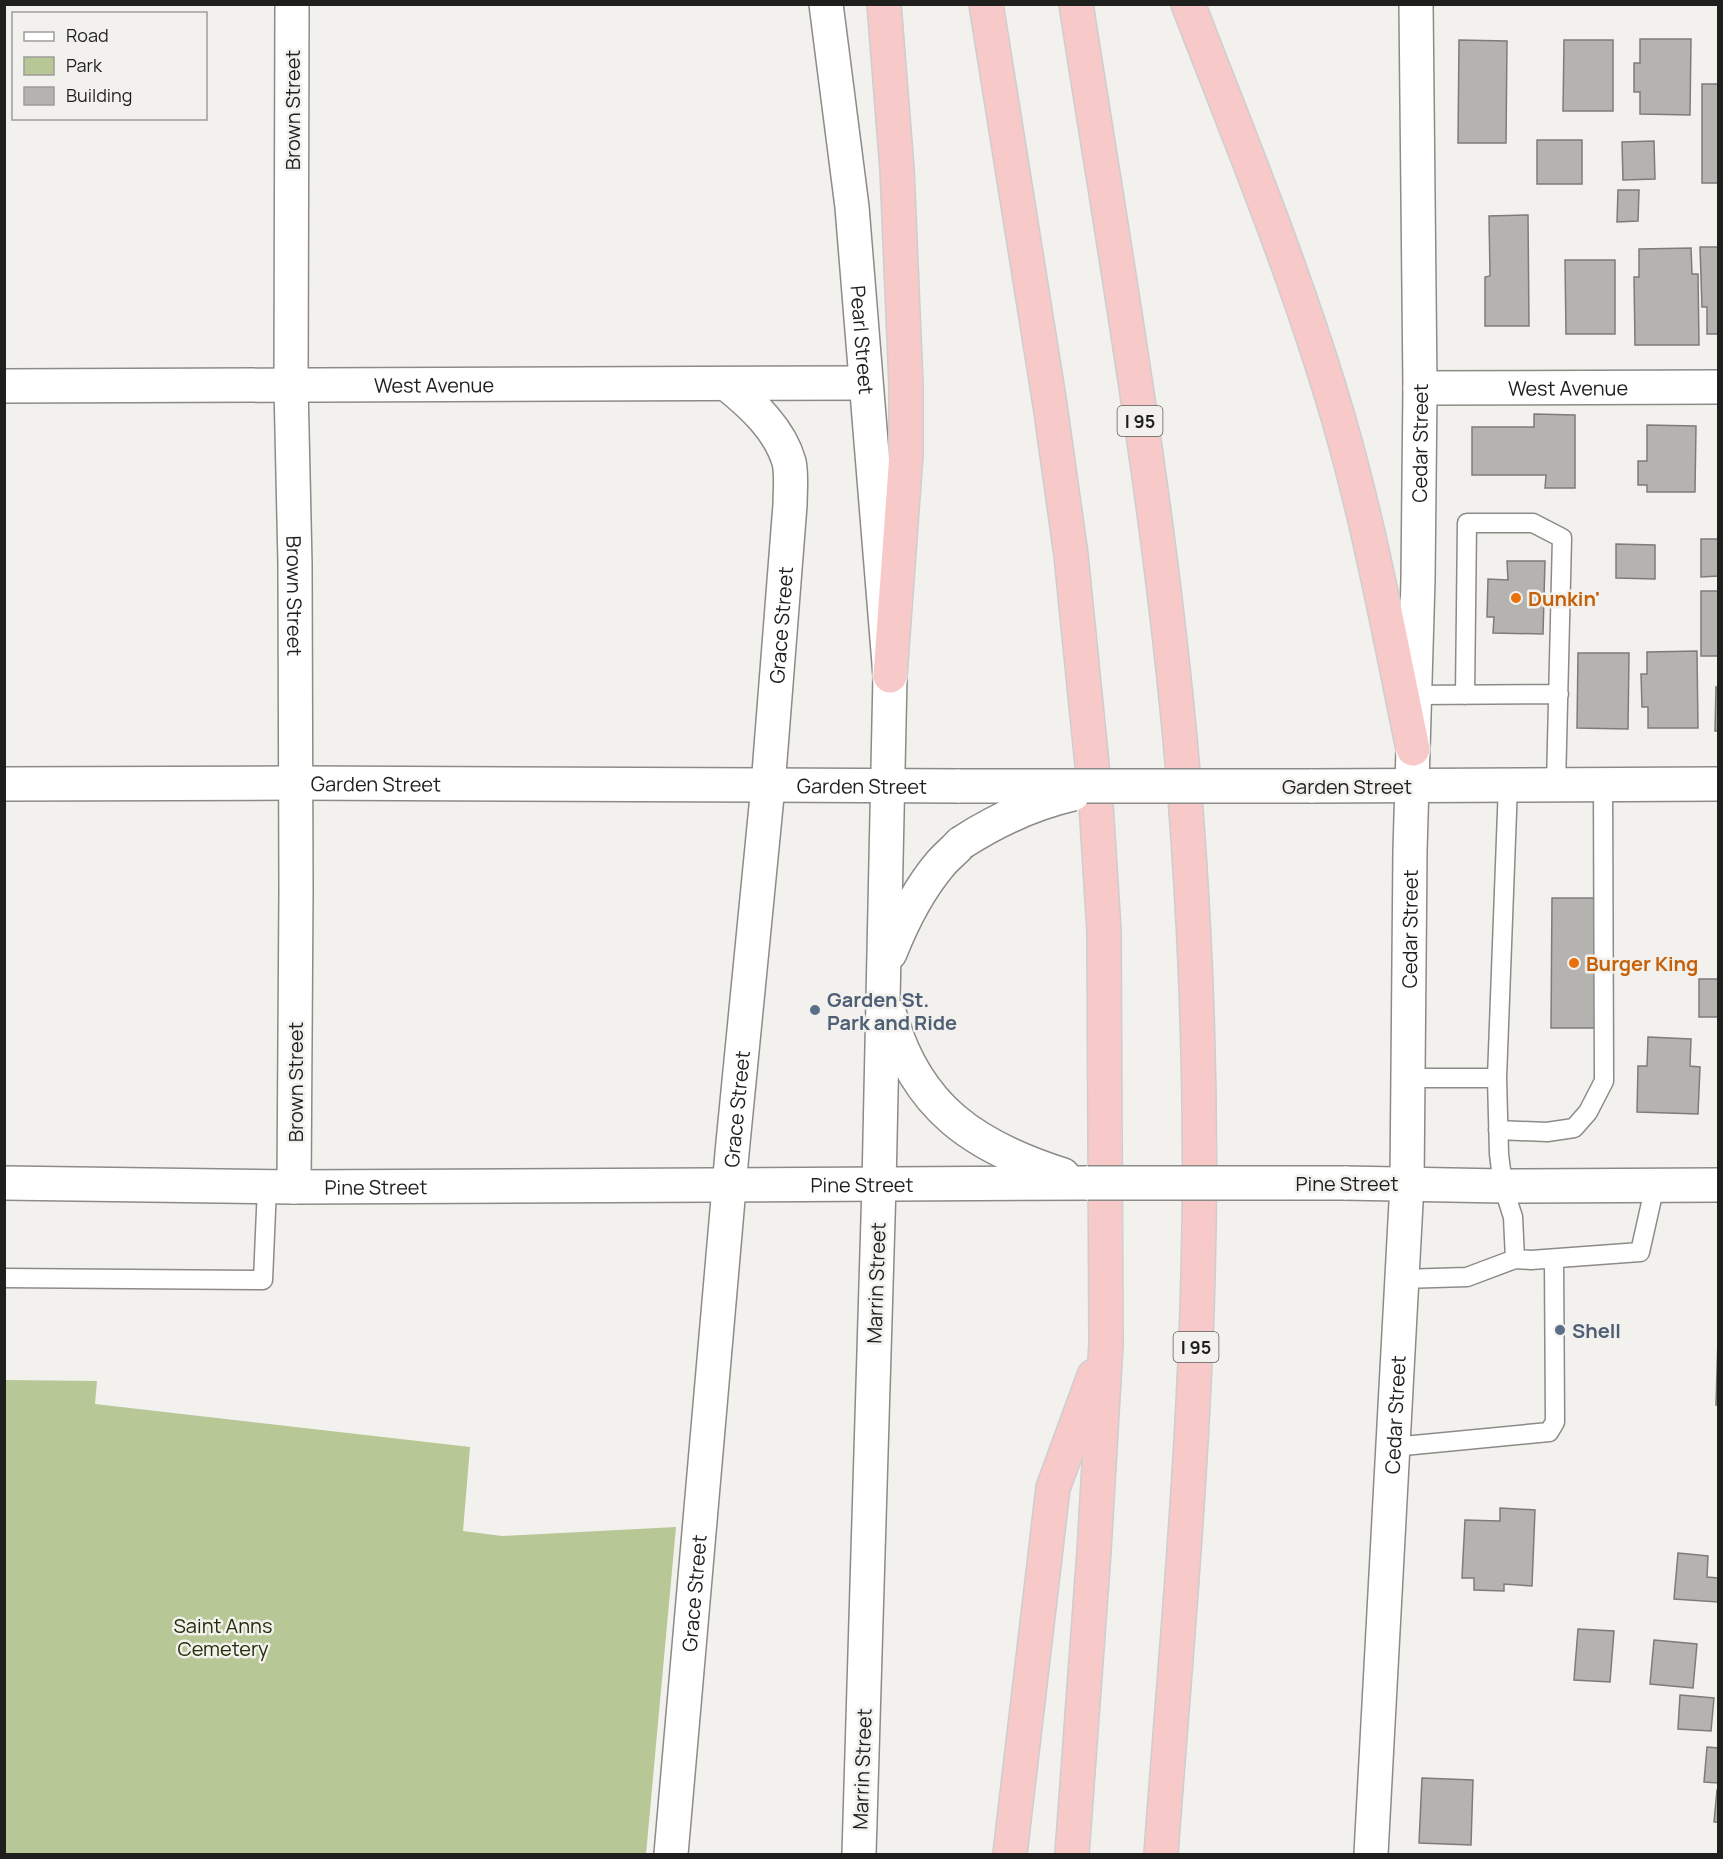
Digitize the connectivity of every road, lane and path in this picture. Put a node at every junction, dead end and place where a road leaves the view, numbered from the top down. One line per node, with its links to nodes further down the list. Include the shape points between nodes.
1 (292, 4): 11 (main road, Brown Street)
2 (826, 4): 8 (main road, Pearl Street, via 852,207)
3 (884, 4): 14 (highway, via 897,169 906,385 906,454)
4 (986, 4): 46 (highway, via 1054,427 1089,724 1104,931)
5 (1076, 4): 52 (highway, I 95, via 1163,580 1192,906 1199,1099 1197,1296)
6 (1188, 4): 18 (highway, via 1330,389 1381,589)
7 (1416, 4): 13 (main road, Cedar Street)
8 (865, 383): 9 (main road, West Avenue); 14 (main road, Pearl Street)
9 (728, 385): 11 (main road, West Avenue); 26 (main road, Grace Street, via 763,417 790,464)
10 (4, 386): 11 (main road, West Avenue)
11 (291, 386): 19 (main road, Brown Street)
12 (1719, 387): 13 (main road, West Avenue)
13 (1420, 388): 17 (main road, Cedar Street)
14 (890, 676): 27 (main road, Marrin Street)
15 (1465, 694): 16 (lane); 16 (lane, via 1467,523 1533,523 1562,537); 17 (lane)
16 (1559, 694): 25 (lane)
17 (1414, 695): 18 (main road, Cedar Street)
18 (1413, 749): 28 (main road, Cedar Street)
19 (295, 783): 20 (main road, Garden Street); 26 (main road, Garden Street); 41 (main road, Brown Street)
20 (4, 784)
21 (1603, 784): 22 (main road, Garden Street); 25 (main road, Garden Street); 32 (lane, via 1605,1081 1574,1128 1547,1132)
22 (1719, 784)
23 (1110, 785): 27 (main road, Garden Street, bridge); 28 (main road, Garden Street, bridge); 29 (main road, bridge, via 1067,795 1011,816 961,843 911,905 889,956)
24 (1508, 785): 25 (main road, Garden Street); 28 (main road, Garden Street); 31 (lane)
25 (1556, 785)
26 (768, 786): 27 (main road, Garden Street); 36 (main road, Grace Street)
27 (889, 786): 29 (main road, Marrin Street)
28 (1412, 786): 30 (main road, Cedar Street)
29 (883, 982): 34 (main road, via 890,1017 910,1069 928,1095 967,1131 992,1146); 37 (main road, Marrin Street)
30 (1409, 1078): 31 (lane); 35 (main road, Cedar Street)
31 (1497, 1078): 32 (lane)
32 (1498, 1130): 40 (lane)
33 (4, 1183): 41 (main road, Pine Street)
34 (1088, 1183): 35 (main road, Pine Street, bridge); 37 (main road, Pine Street)
35 (1407, 1184): 40 (main road, Pine Street); 45 (main road, Cedar Street)
36 (730, 1185): 37 (main road, Pine Street); 41 (main road, Pine Street); 48 (main road, Grace Street)
37 (879, 1185): 49 (main road, Marrin Street)
38 (1655, 1185): 39 (main road, Pine Street); 40 (main road, Pine Street); 43 (lane, via 1640,1252)
39 (1719, 1185)
40 (1503, 1186): 42 (lane, via 1513,1217)
41 (281, 1187): 44 (lane, via 263,1280)
42 (1515, 1258): 43 (lane); 45 (lane, via 1467,1277)
43 (1554, 1259): 47 (lane, via 1555,1422 1550,1432)
44 (4, 1278)
45 (1402, 1279): 47 (main road, Cedar Street)
46 (1106, 1344): 50 (highway, via 1053,1488); 51 (highway)
47 (1393, 1447): 53 (main road, Cedar Street)
48 (671, 1854)
49 (859, 1854)
50 (1010, 1854)
51 (1072, 1854)
52 (1161, 1854)
53 (1371, 1854)

